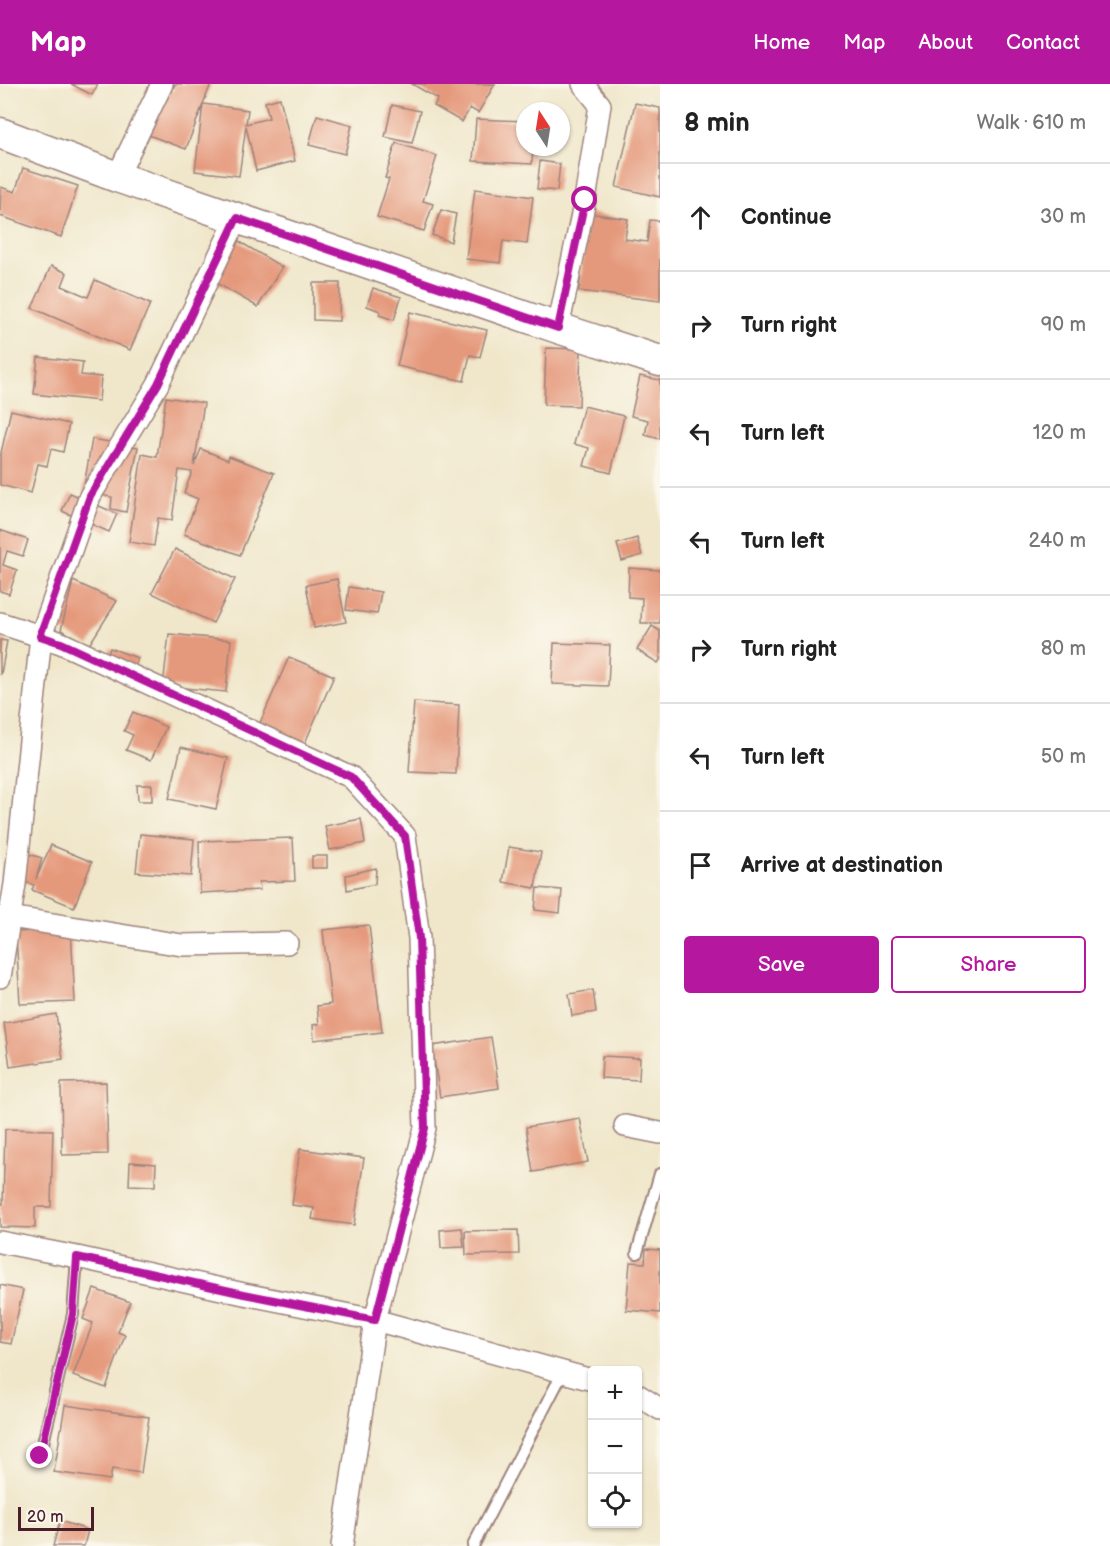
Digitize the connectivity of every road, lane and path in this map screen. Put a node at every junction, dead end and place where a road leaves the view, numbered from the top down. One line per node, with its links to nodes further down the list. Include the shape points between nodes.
1 (162, 84): 4 (street)
2 (583, 84): 6 (street, via 600,105)
3 (0, 133): 4 (street)
4 (117, 177): 5 (street)
5 (237, 218): 6 (street); 9 (street, via 158,384 90,496)
6 (558, 328): 7 (street)
7 (660, 361)
8 (0, 623): 9 (street)
9 (40, 636): 10 (street, via 15,884); 19 (street, via 351,777 405,836 419,938 425,1128)
10 (5, 917): 11 (street, via 182,945); 12 (street)
11 (286, 943)
12 (0, 977)
13 (625, 1126): 14 (street)
14 (660, 1133)
15 (660, 1173): 17 (lane)
16 (0, 1242): 18 (street)
17 (637, 1253)
18 (77, 1257): 19 (street); 24 (lane, via 73,1314)
19 (375, 1320): 20 (street); 25 (street)
20 (562, 1372): 21 (street); 26 (lane)
21 (588, 1379)
22 (642, 1398): 23 (street)
23 (660, 1409)
24 (40, 1456)
25 (342, 1546)
26 (472, 1546)

